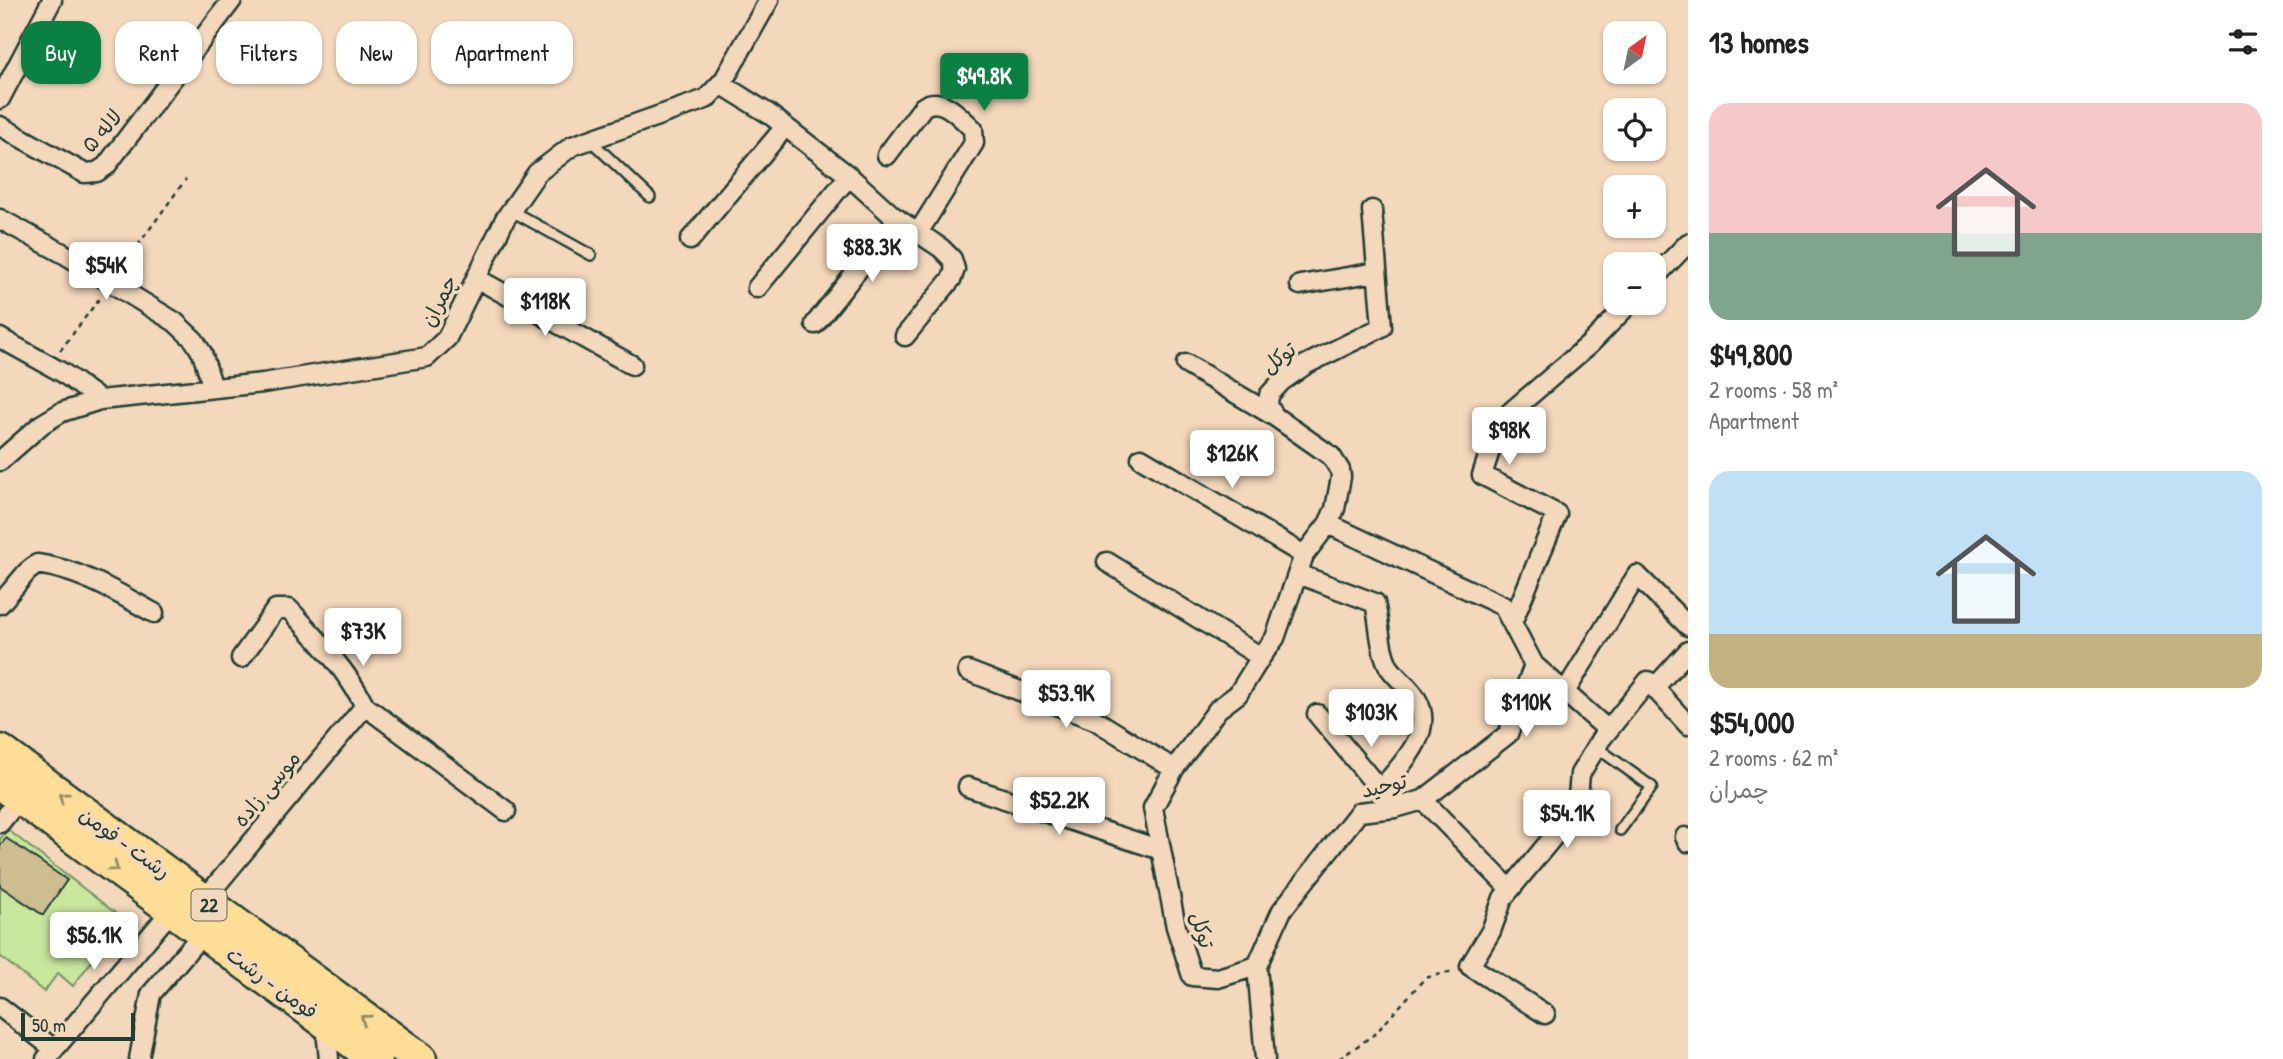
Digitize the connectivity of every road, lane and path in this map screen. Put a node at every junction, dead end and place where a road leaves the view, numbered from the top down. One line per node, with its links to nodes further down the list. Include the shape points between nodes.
1 (51, 0): 5 (street)
2 (233, 0): 6 (street, لاله ۵, via 97,172 84,173)
3 (769, 0): 4 (street, چمران)
4 (721, 84): 7 (street); 8 (street, چمران, via 696,104)
5 (0, 99)
6 (0, 126)
7 (785, 127): 10 (street); 17 (street)
8 (589, 139): 11 (lane); 12 (street, چمران, via 537,173)
9 (887, 155): 16 (street, via 930,103 939,103 973,129 974,143)
10 (849, 176): 15 (street); 24 (street)
11 (650, 197)
12 (510, 210): 19 (lane); 22 (street, چمران)
13 (1372, 210): 21 (street, توکل)
14 (0, 219): 31 (street, via 176,322 202,352)
15 (898, 219): 16 (street); 26 (street)
16 (918, 233): 27 (street, via 941,248 955,269)
17 (690, 240)
18 (1688, 243): 20 (street)
19 (591, 255)
20 (1666, 266)
21 (1377, 272): 23 (street); 33 (street, توکل, via 1382,327 1305,365 1282,382 1269,395)
22 (476, 278): 30 (street); 31 (street, چمران, via 447,338 427,357)
23 (1300, 285)
24 (757, 288)
25 (1618, 315): 42 (street, via 1500,422 1482,474 1557,514)
26 (815, 324)
27 (905, 336)
28 (0, 338): 32 (street)
29 (1186, 364): 33 (street)
30 (632, 365)
31 (213, 388): 32 (street, چمران)
32 (100, 400): 34 (street, چمران, via 62,412)
33 (1274, 415): 36 (street, توکل, via 1336,463 1339,491)
34 (1, 458)
35 (1141, 458): 37 (street)
36 (1328, 524): 37 (street, توکل); 42 (street, via 1503,606)
37 (1304, 555): 39 (street, توکل)
38 (1107, 562): 45 (street)
39 (1297, 574): 45 (street, توکل, via 1275,638); 60 (street, via 1375,603 1390,668 1418,701 1422,722 1415,747)
40 (0, 604): 41 (street, via 37,564 60,567 97,582)
41 (154, 613)
42 (1512, 623): 47 (street)
43 (1688, 626): 50 (street, via 1637,575)
44 (1688, 651): 49 (street)
45 (1261, 657): 57 (street, توکل, via 1238,694 1218,709)
46 (242, 659): 51 (street, via 276,608 289,609 358,691)
47 (1534, 665): 50 (street); 61 (street, توحید, via 1508,734)
48 (968, 671): 57 (street, via 1095,720)
49 (1654, 688): 53 (street); 54 (street, via 1648,681)
50 (1565, 692): 54 (street)
51 (365, 706): 63 (street); 68 (street, موسی زاده)
52 (1317, 715): 60 (street)
53 (1688, 725)
54 (1608, 730): 55 (street)
55 (1596, 747): 65 (lane, via 1652,787); 67 (street, via 1580,774 1577,808)
56 (0, 751): 68 (highway, رشت - فومن / 22, one-way to 56)
57 (1174, 769): 66 (street, توکل, via 1153,808)
58 (968, 787): 66 (street)
59 (10, 790): 64 (street); 69 (highway, فومن - رشت / 22, one-way to 69)
60 (1380, 790): 62 (street)
61 (1423, 800): 62 (street, توحید); 67 (street)
62 (1395, 808): 71 (street, توحید, via 1359,812 1282,909)
63 (506, 811)
64 (0, 822)
65 (1620, 830)
66 (1161, 850): 71 (street, توکل, via 1176,927 1192,976 1218,978)
67 (1510, 889): 72 (street)
68 (203, 901): 80 (highway, رشت - فومن / 22, one-way to 68)
69 (172, 910): 70 (highway, فومن - رشت / 22); 76 (street)
70 (203, 933): 75 (highway, فومن - رشت / 22); 77 (street, via 151,994)
71 (1256, 966): 81 (street)
72 (1470, 966): 74 (street); 82 (path, via 1425,978 1376,1033)
73 (0, 1007): 76 (street)
74 (1545, 1014)
75 (332, 1027): 78 (street, via 327,1040); 79 (highway, فومن - رشت / 22)
76 (50, 1054)
77 (139, 1059)
78 (329, 1059)
79 (376, 1059)
80 (420, 1059)
81 (1265, 1059)
82 (1339, 1059)

